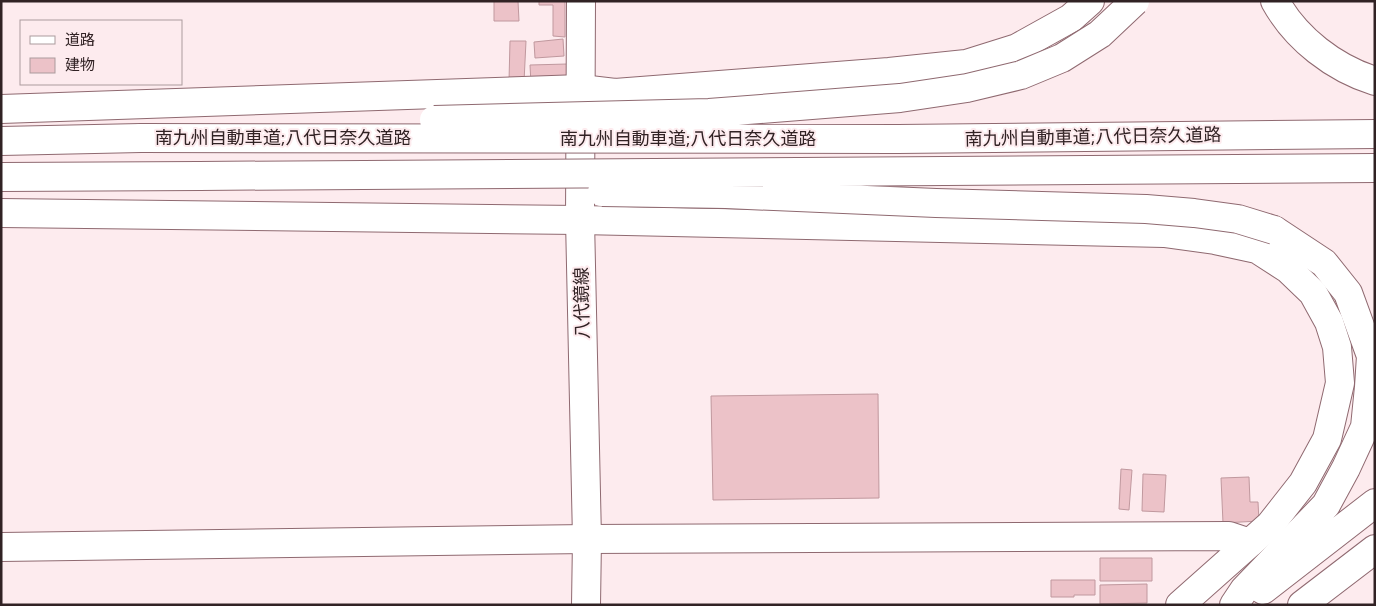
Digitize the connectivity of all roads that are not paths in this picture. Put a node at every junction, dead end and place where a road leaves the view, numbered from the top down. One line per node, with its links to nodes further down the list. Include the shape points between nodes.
1 (581, 1): 6 (main road, 八代鏡線)
2 (1090, 1): 6 (main road, via 1071,18 1018,48 966,64 615,93)
3 (1135, 1): 9 (main road, bridge, via 1100,34 1062,58 1021,75 966,88 900,98 709,113 254,125)
4 (1275, 1): 5 (main road, via 1283,16 1305,41 1334,62)
5 (1375, 81)
6 (581, 89): 7 (main road); 15 (main road, 八代鏡線)
7 (1, 109)
8 (1375, 134): 9 (main road, 南九州自動車道;八代日奈久道路, bridge, via 898,139)
9 (141, 138): 10 (main road, 南九州自動車道;八代日奈久道路)
10 (1, 141)
11 (1375, 168): 12 (main road, 南九州自動車道;八代日奈久道路, bridge)
12 (199, 176): 13 (main road, 南九州自動車道;八代日奈久道路); 23 (main road, bridge, via 284,185 726,194 1146,209 1238,220 1274,230 1324,263 1348,293 1372,356 1365,427 1326,505 1244,590)
13 (1, 177)
14 (1, 213): 15 (main road)
15 (580, 220): 17 (main road, 八代鏡線); 18 (main road, via 1164,233 1257,249 1288,269 1313,293 1329,322 1337,347 1340,383 1326,439 1303,483 1270,525)
16 (1375, 503): 24 (main road)
17 (587, 539): 18 (main road, via 1229,536); 19 (main road); 21 (main road, 八代鏡線)
18 (1250, 543): 22 (main road)
19 (1, 546)
20 (1375, 549): 25 (main road)
21 (586, 605)
22 (1180, 605)
23 (1234, 605)
24 (1244, 605)
25 (1302, 605)

